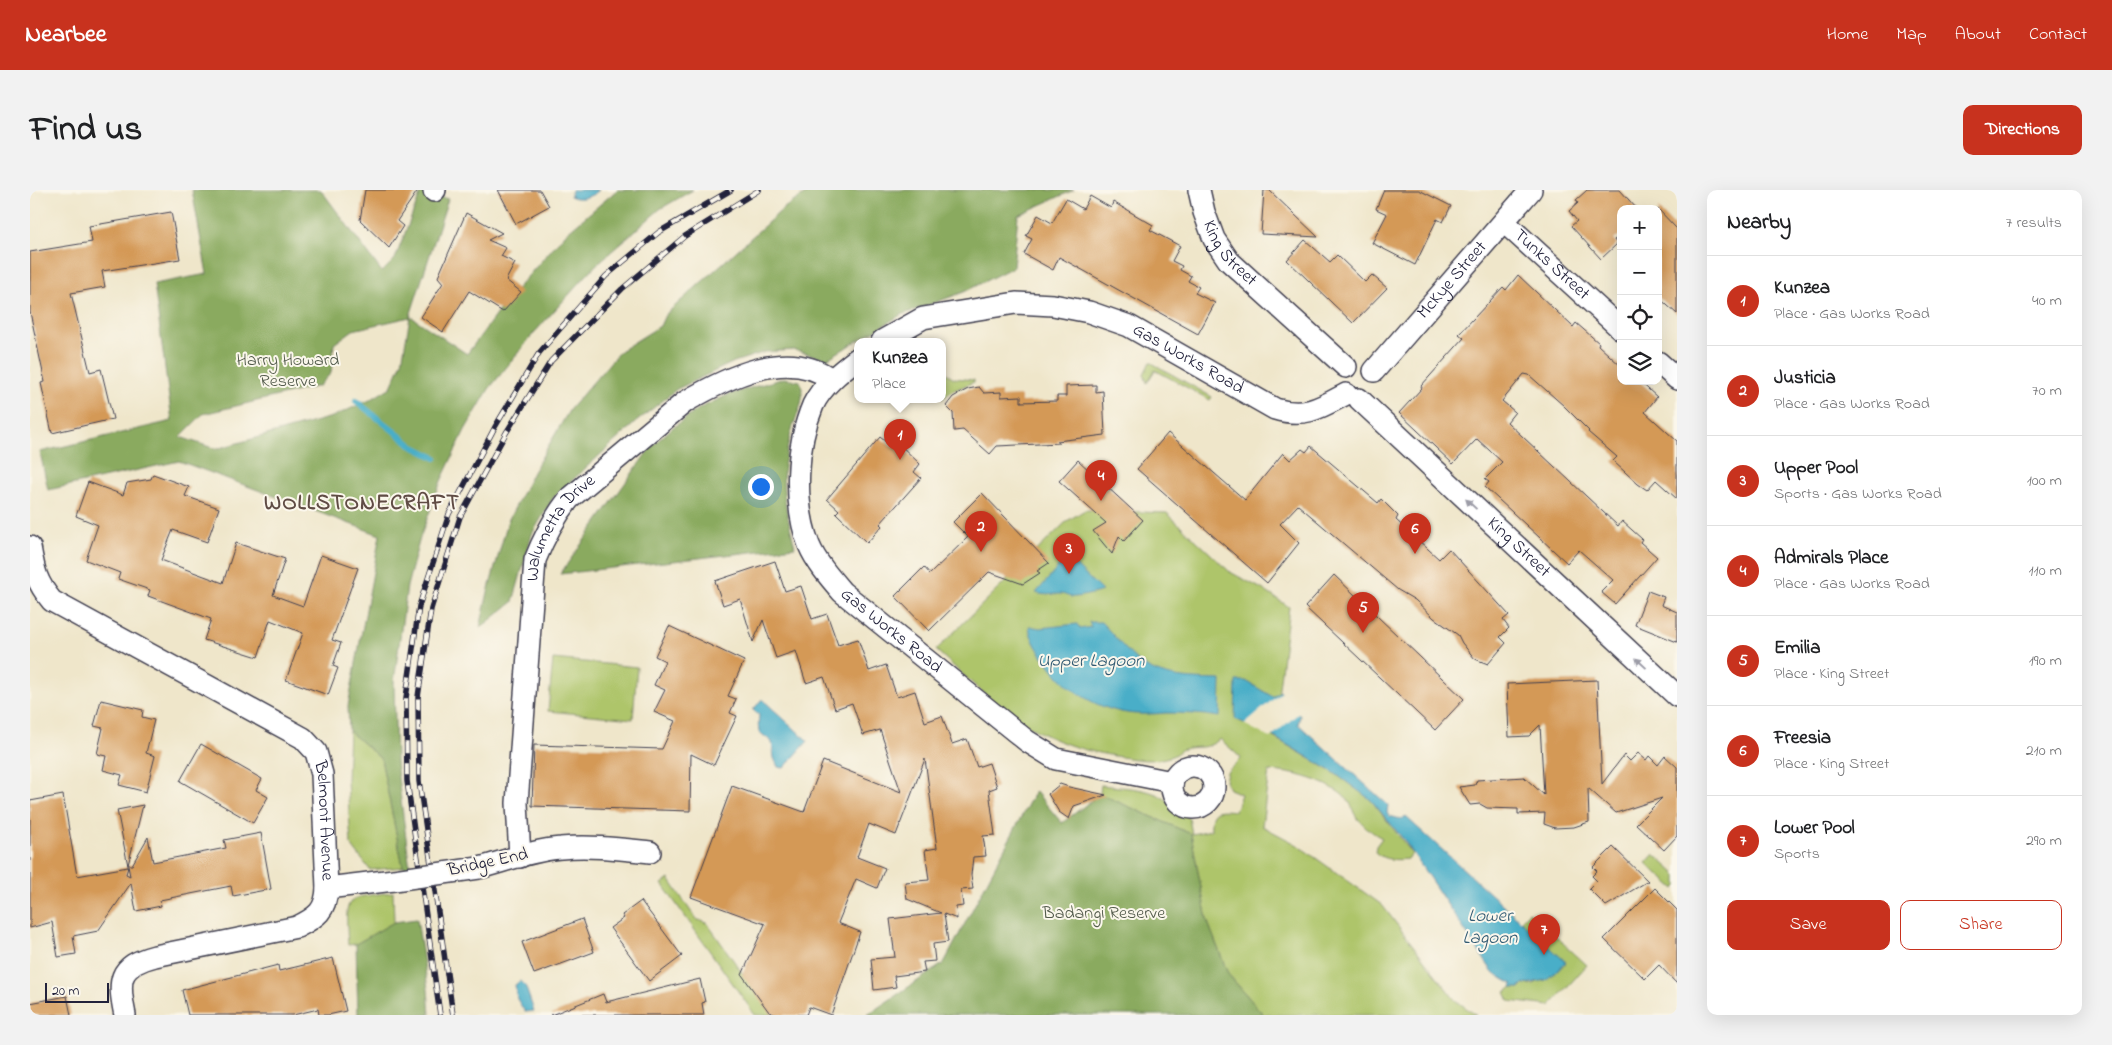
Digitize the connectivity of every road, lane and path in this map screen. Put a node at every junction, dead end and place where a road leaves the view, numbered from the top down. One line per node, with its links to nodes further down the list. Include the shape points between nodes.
1 (1199, 190): 8 (street, King Street, via 1214,239 1229,261)
2 (1531, 190): 3 (street, McKye Street)
3 (1504, 222): 4 (street, Tunks Street); 9 (street, McKye Street)
4 (1617, 324)
5 (887, 338): 12 (street, Gas Works Road, via 923,318 1016,303 1053,305 1089,312 1128,326 1275,409 1296,414)
6 (854, 361): 10 (street, Gas Works Road)
7 (1662, 366): 11 (street)
8 (1346, 367): 9 (street, via 1362,362); 12 (street, via 1340,377 1342,389)
9 (1374, 371): 12 (street, via 1377,384 1374,390 1365,398)
10 (831, 379): 15 (street, Gas Works Road, via 813,405 803,441 798,482 800,510 809,546 842,592 1027,741 1056,759); 17 (street, Walumetta Drive, via 800,366 766,368 734,377 706,390 685,402 569,499 557,514 535,560 517,803)
11 (1677, 379)
12 (1352, 396): 14 (street, King Street, one-way to 12)
13 (30, 547): 18 (street, Belmont Avenue, via 40,587 52,601 310,744 316,752 322,774)
14 (1677, 696)
15 (1172, 782)
16 (650, 852): 17 (street, Bridge End, via 585,847 562,848)
17 (520, 857): 18 (street, Bridge End, bridge, via 479,868)
18 (327, 888): 19 (street, Belmont Avenue, via 322,910 297,927 155,956 126,969 120,987)
19 (124, 1015)

